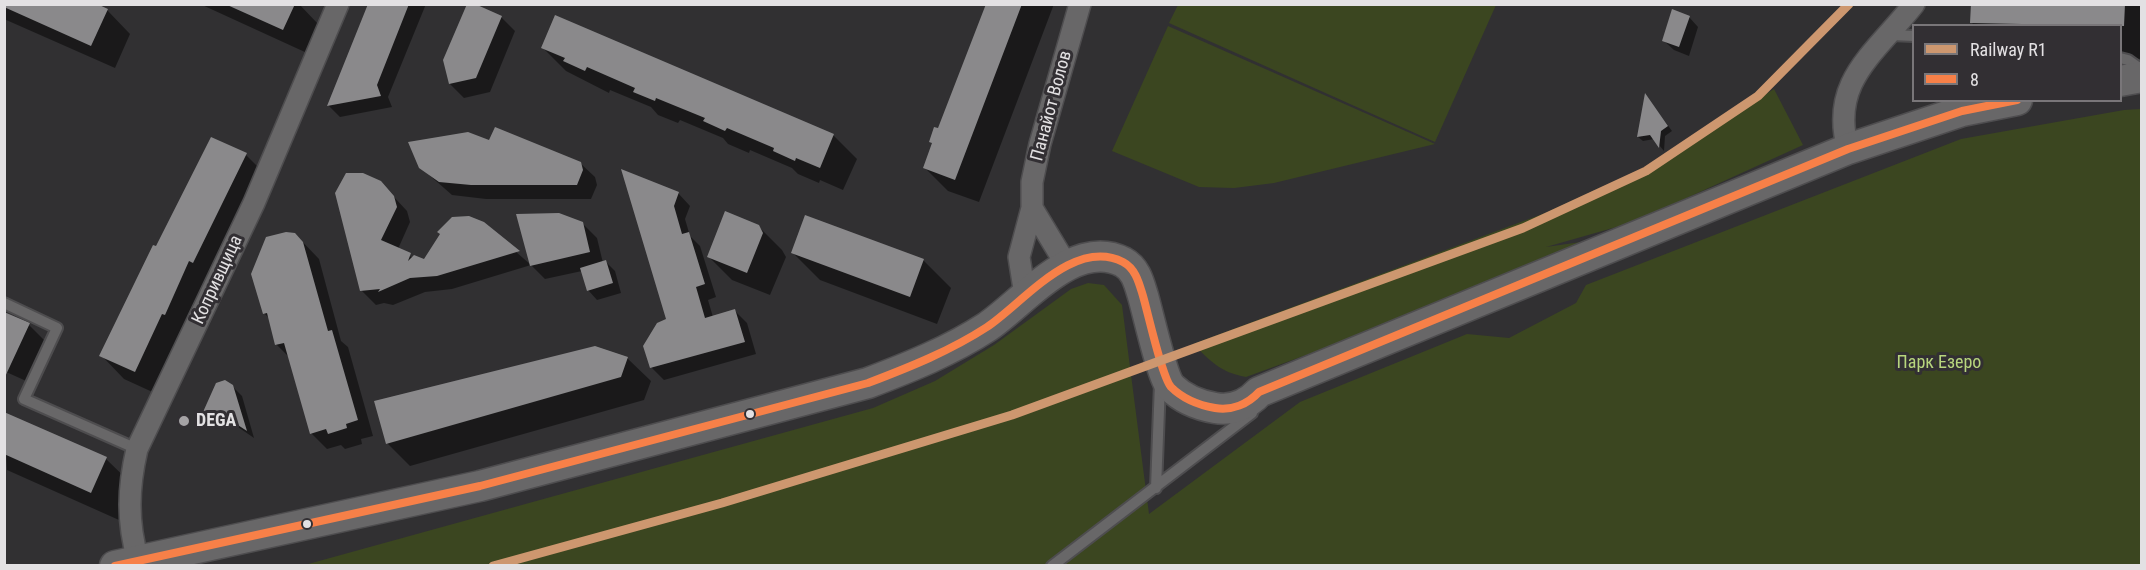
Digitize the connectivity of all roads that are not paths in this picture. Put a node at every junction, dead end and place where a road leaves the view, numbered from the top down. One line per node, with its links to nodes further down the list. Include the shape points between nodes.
1 (338, 4): 18 (street, Копривщица, via 254,203)
2 (1080, 4): 12 (street, Панайот Волов, via 1040,144 1032,182)
3 (1914, 4): 4 (street)
4 (1891, 34): 5 (lane); 11 (street, via 1853,77 1845,94 1842,130)
5 (1912, 36)
6 (2122, 58): 7 (lane)
7 (2142, 70)
8 (2142, 77): 9 (main road)
9 (2122, 81)
10 (2007, 102): 11 (main road, via 1962,111)
11 (1848, 149): 17 (main road)
12 (1032, 208): 13 (street); 14 (street, Панайот Волов, via 1019,257)
13 (1067, 266): 14 (main road); 16 (main road, via 1089,256 1124,262 1138,277)
14 (1025, 295): 20 (main road, via 989,326 933,357 868,382 480,486)
15 (4, 303): 18 (lane, via 57,328 24,399)
16 (1162, 361): 17 (main road, via 1206,388 1245,386); 19 (lane)
17 (1259, 392): 19 (lane, via 1259,406 1250,415)
18 (137, 449): 20 (street, Копривщица, via 130,482 131,538)
19 (1156, 488): 21 (lane)
20 (127, 563)
21 (1052, 566)

